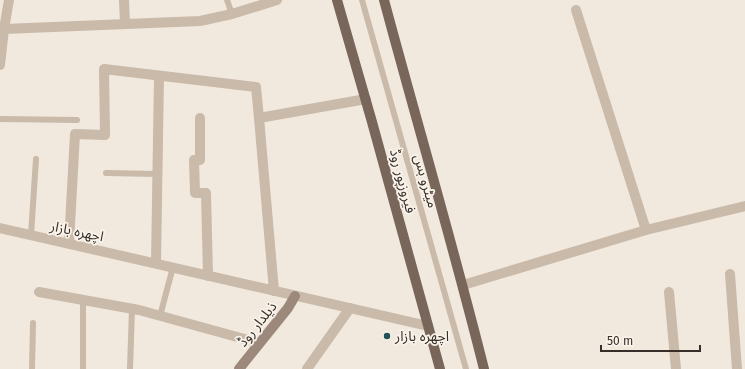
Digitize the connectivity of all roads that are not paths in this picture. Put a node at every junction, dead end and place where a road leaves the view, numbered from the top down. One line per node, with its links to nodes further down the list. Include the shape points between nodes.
1 (9, 0): 11 (street)
2 (124, 0): 10 (street)
3 (227, 0): 9 (lane)
4 (277, 0): 9 (street)
5 (337, 0): 14 (main road, فیروزپور روڈ)
6 (362, 0): 49 (lane, میٹرو بس)
7 (384, 0): 31 (main road, فیروزپور روڈ)
8 (576, 10): 24 (street)
9 (232, 14): 10 (street, via 200,21)
10 (125, 24): 11 (street)
11 (4, 29): 12 (street)
12 (0, 65)
13 (159, 76): 16 (street, via 256,87); 21 (street); 26 (street, via 104,69 105,135 75,134)
14 (366, 100): 16 (street); 41 (main road, فیروزپور روڈ)
15 (200, 118): 30 (street, via 200,160 194,160 195,193 206,193)
16 (258, 118): 32 (street)
17 (0, 119): 18 (lane)
18 (77, 120)
19 (36, 159): 25 (lane)
20 (106, 173): 21 (lane)
21 (157, 174): 27 (street)
22 (745, 206): 24 (street)
23 (0, 228): 25 (street, اچھرہ بازار)
24 (646, 230): 31 (street)
25 (31, 235): 26 (street, اچھرہ بازار)
26 (69, 243): 27 (street, اچھرہ بازار)
27 (156, 263): 28 (street, اچھرہ بازار)
28 (172, 267): 30 (street, اچھرہ بازار); 39 (lane)
29 (730, 274): 52 (street)
30 (208, 276): 32 (street, اچھرہ بازار)
31 (463, 285): 50 (main road, فیروزپور روڈ)
32 (274, 291): 35 (street, اچھرہ بازار)
33 (39, 292): 36 (street)
34 (669, 292): 51 (street)
35 (295, 296): 37 (street, اچھرہ بازار); 42 (street, ذیلدار روڈ)
36 (83, 300): 38 (street); 44 (lane)
37 (350, 308): 41 (street, اچھرہ بازار); 47 (street)
38 (132, 309): 39 (street); 45 (lane)
39 (160, 316): 42 (street)
40 (33, 322): 43 (lane)
41 (428, 326): 48 (main road, فیروزپور روڈ)
42 (260, 344): 46 (street, ذیلدار روڈ)
43 (32, 369)
44 (83, 369)
45 (130, 369)
46 (239, 369)
47 (307, 369)
48 (440, 369)
49 (466, 369)
50 (484, 369)
51 (676, 369)
52 (737, 369)

